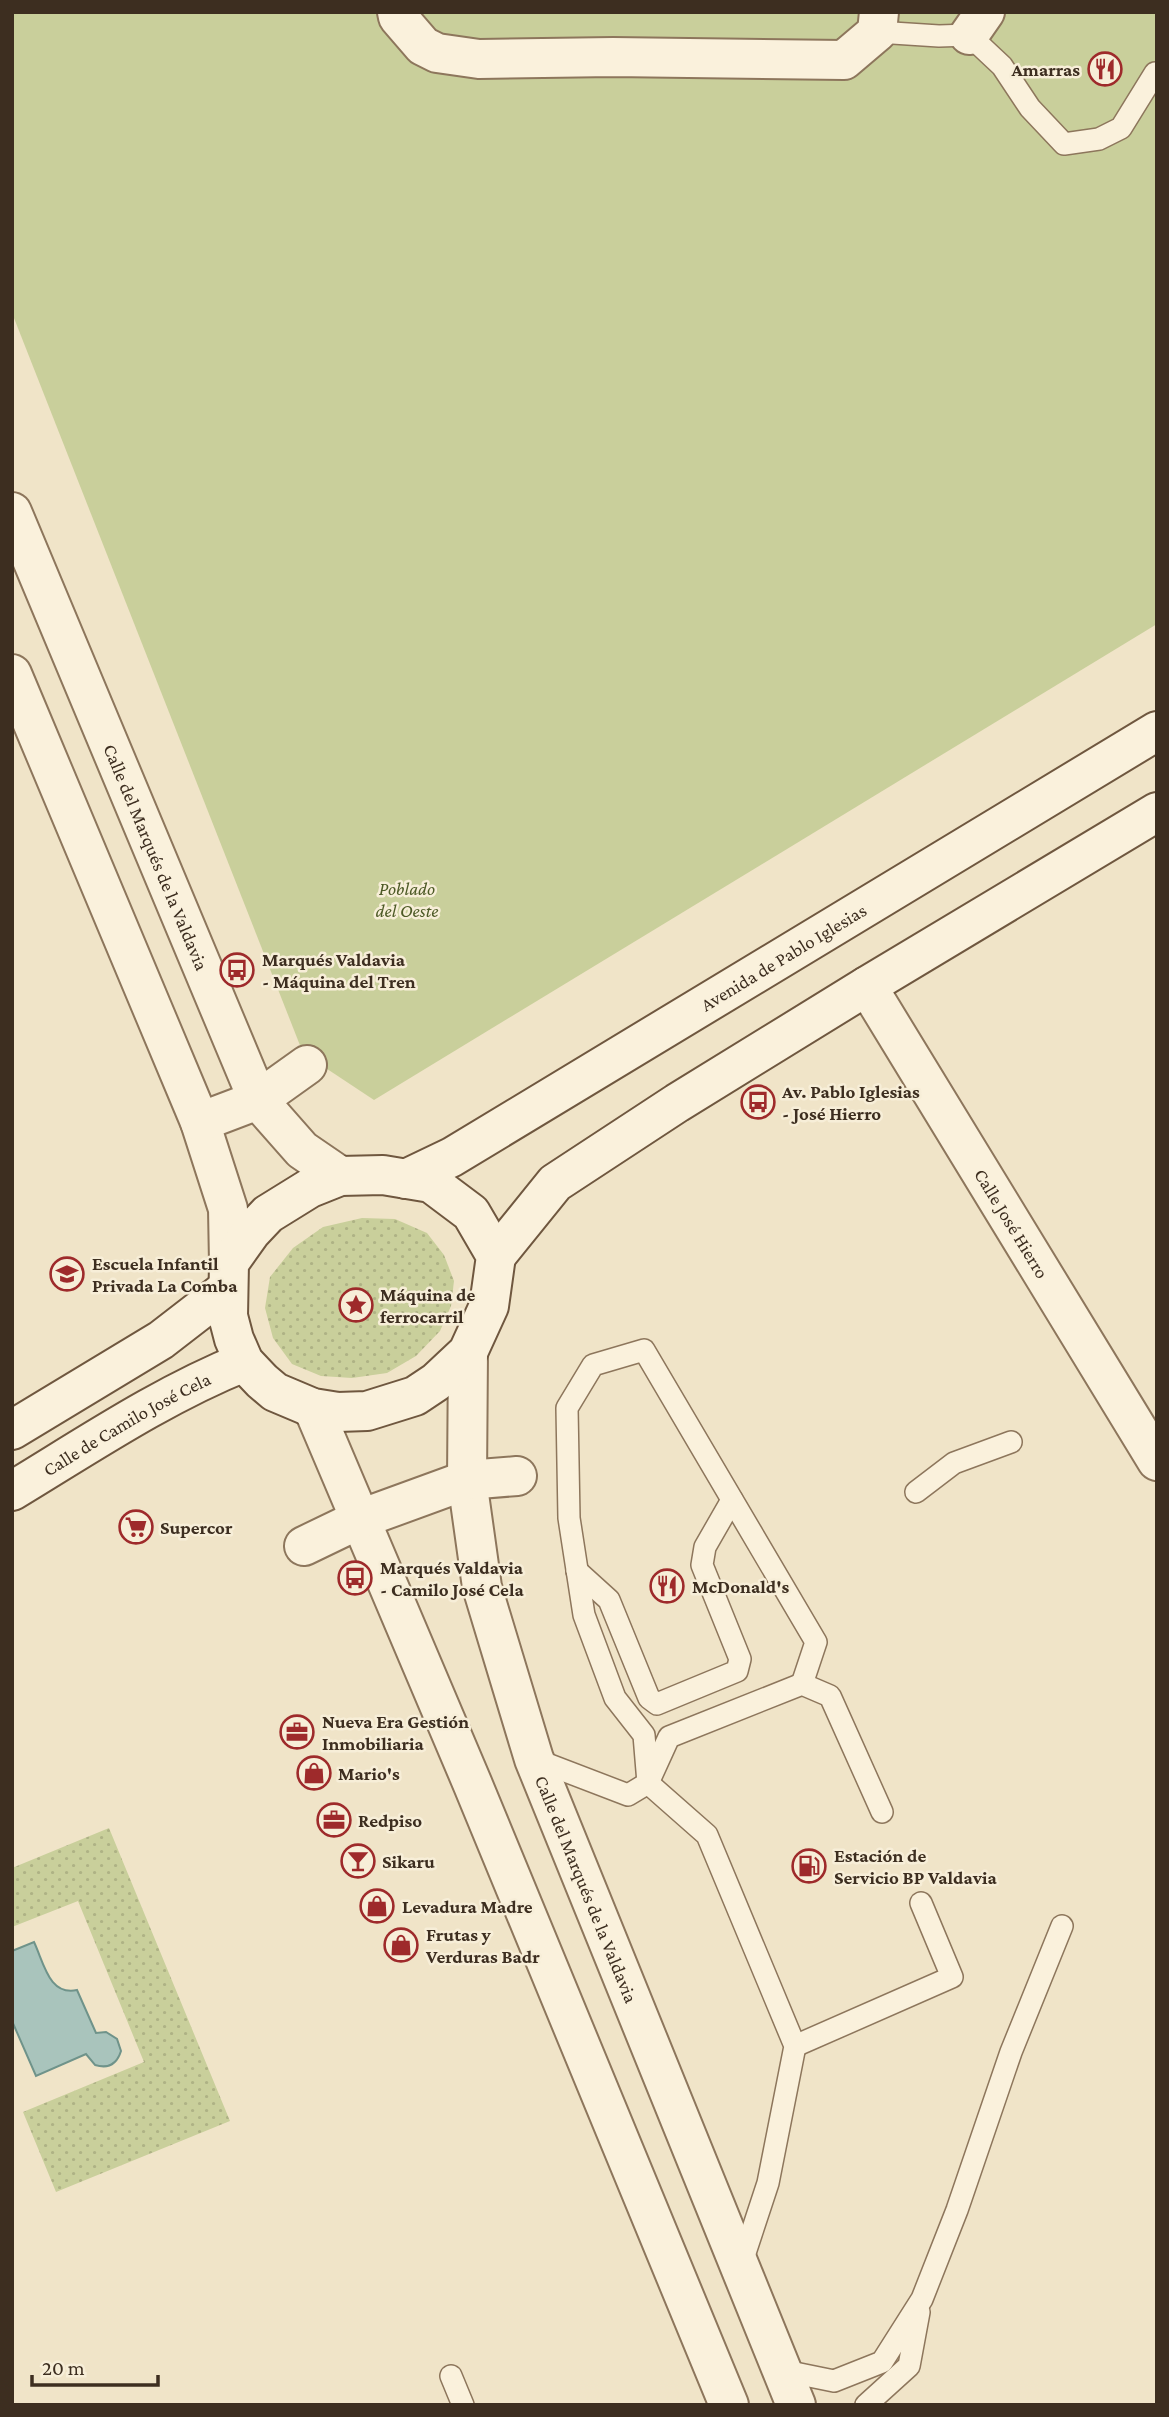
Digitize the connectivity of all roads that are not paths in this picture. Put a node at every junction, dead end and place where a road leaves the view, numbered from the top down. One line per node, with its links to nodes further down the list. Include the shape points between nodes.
1 (397, 12): 2 (street, via 436,64 480,69 613,57 844,60)
2 (878, 22): 3 (lane, via 939,36)
3 (977, 24): 4 (lane, via 1030,108 1064,144 1099,139 1121,128)
4 (1155, 73)
5 (12, 512): 11 (street, Calle del Marqués de la Valdavia)
6 (12, 674): 12 (street)
7 (1157, 731): 14 (street, Avenida de Pablo Iglesias, via 452,1157)
8 (1157, 812): 9 (street)
9 (867, 986): 15 (street, via 555,1183); 22 (street, Calle José Hierro)
10 (307, 1065): 11 (street)
11 (258, 1100): 12 (street); 13 (street, Calle del Marqués de la Valdavia, via 302,1150)
12 (200, 1122): 16 (street, via 228,1209)
13 (340, 1176): 14 (street); 16 (street, via 268,1214 251,1232)
14 (406, 1179): 15 (street, via 431,1184 471,1213)
15 (496, 1256): 17 (street, via 489,1306)
16 (228, 1276): 18 (street, via 228,1316); 20 (street, via 161,1340)
17 (468, 1352): 19 (street, via 436,1382 394,1404 367,1411); 24 (street, Calle del Marqués de la Valdavia)
18 (244, 1362): 19 (street, via 275,1392); 25 (street, Calle de Camilo José Cela, via 152,1406)
19 (313, 1408): 28 (street)
20 (12, 1430)
21 (1011, 1442): 26 (lane, via 954,1463)
22 (1157, 1461)
23 (517, 1476): 24 (street)
24 (467, 1480): 28 (street); 32 (street, Calle del Marqués de la Valdavia, via 482,1587)
25 (12, 1491)
26 (916, 1492)
27 (732, 1500): 30 (lane, via 705,1547 702,1565 740,1660 737,1671 657,1704 649,1698 609,1600); 30 (lane, via 644,1350 593,1365 567,1408 569,1518); 31 (lane, via 816,1642)
28 (360, 1519): 29 (street); 43 (street)
29 (304, 1546)
30 (577, 1571): 33 (lane, via 584,1615 615,1698 644,1734)
31 (802, 1684): 33 (lane, via 669,1737); 34 (lane, via 830,1696)
32 (534, 1759): 33 (lane, via 628,1795); 38 (street, Calle del Marqués de la Valdavia)
33 (648, 1783): 37 (lane, via 708,1835)
34 (881, 1812)
35 (921, 1903): 37 (lane, via 952,1977)
36 (1062, 1926): 39 (lane)
37 (795, 2046): 38 (lane, via 768,2183)
38 (740, 2267): 40 (street, Calle del Marqués de la Valdavia)
39 (922, 2299): 40 (lane, via 882,2362 834,2381); 45 (lane, via 909,2366)
40 (780, 2370): 44 (street, Calle del Marqués de la Valdavia)
41 (451, 2376): 42 (lane)
42 (464, 2405)
43 (729, 2405)
44 (796, 2405)
45 (866, 2405)

